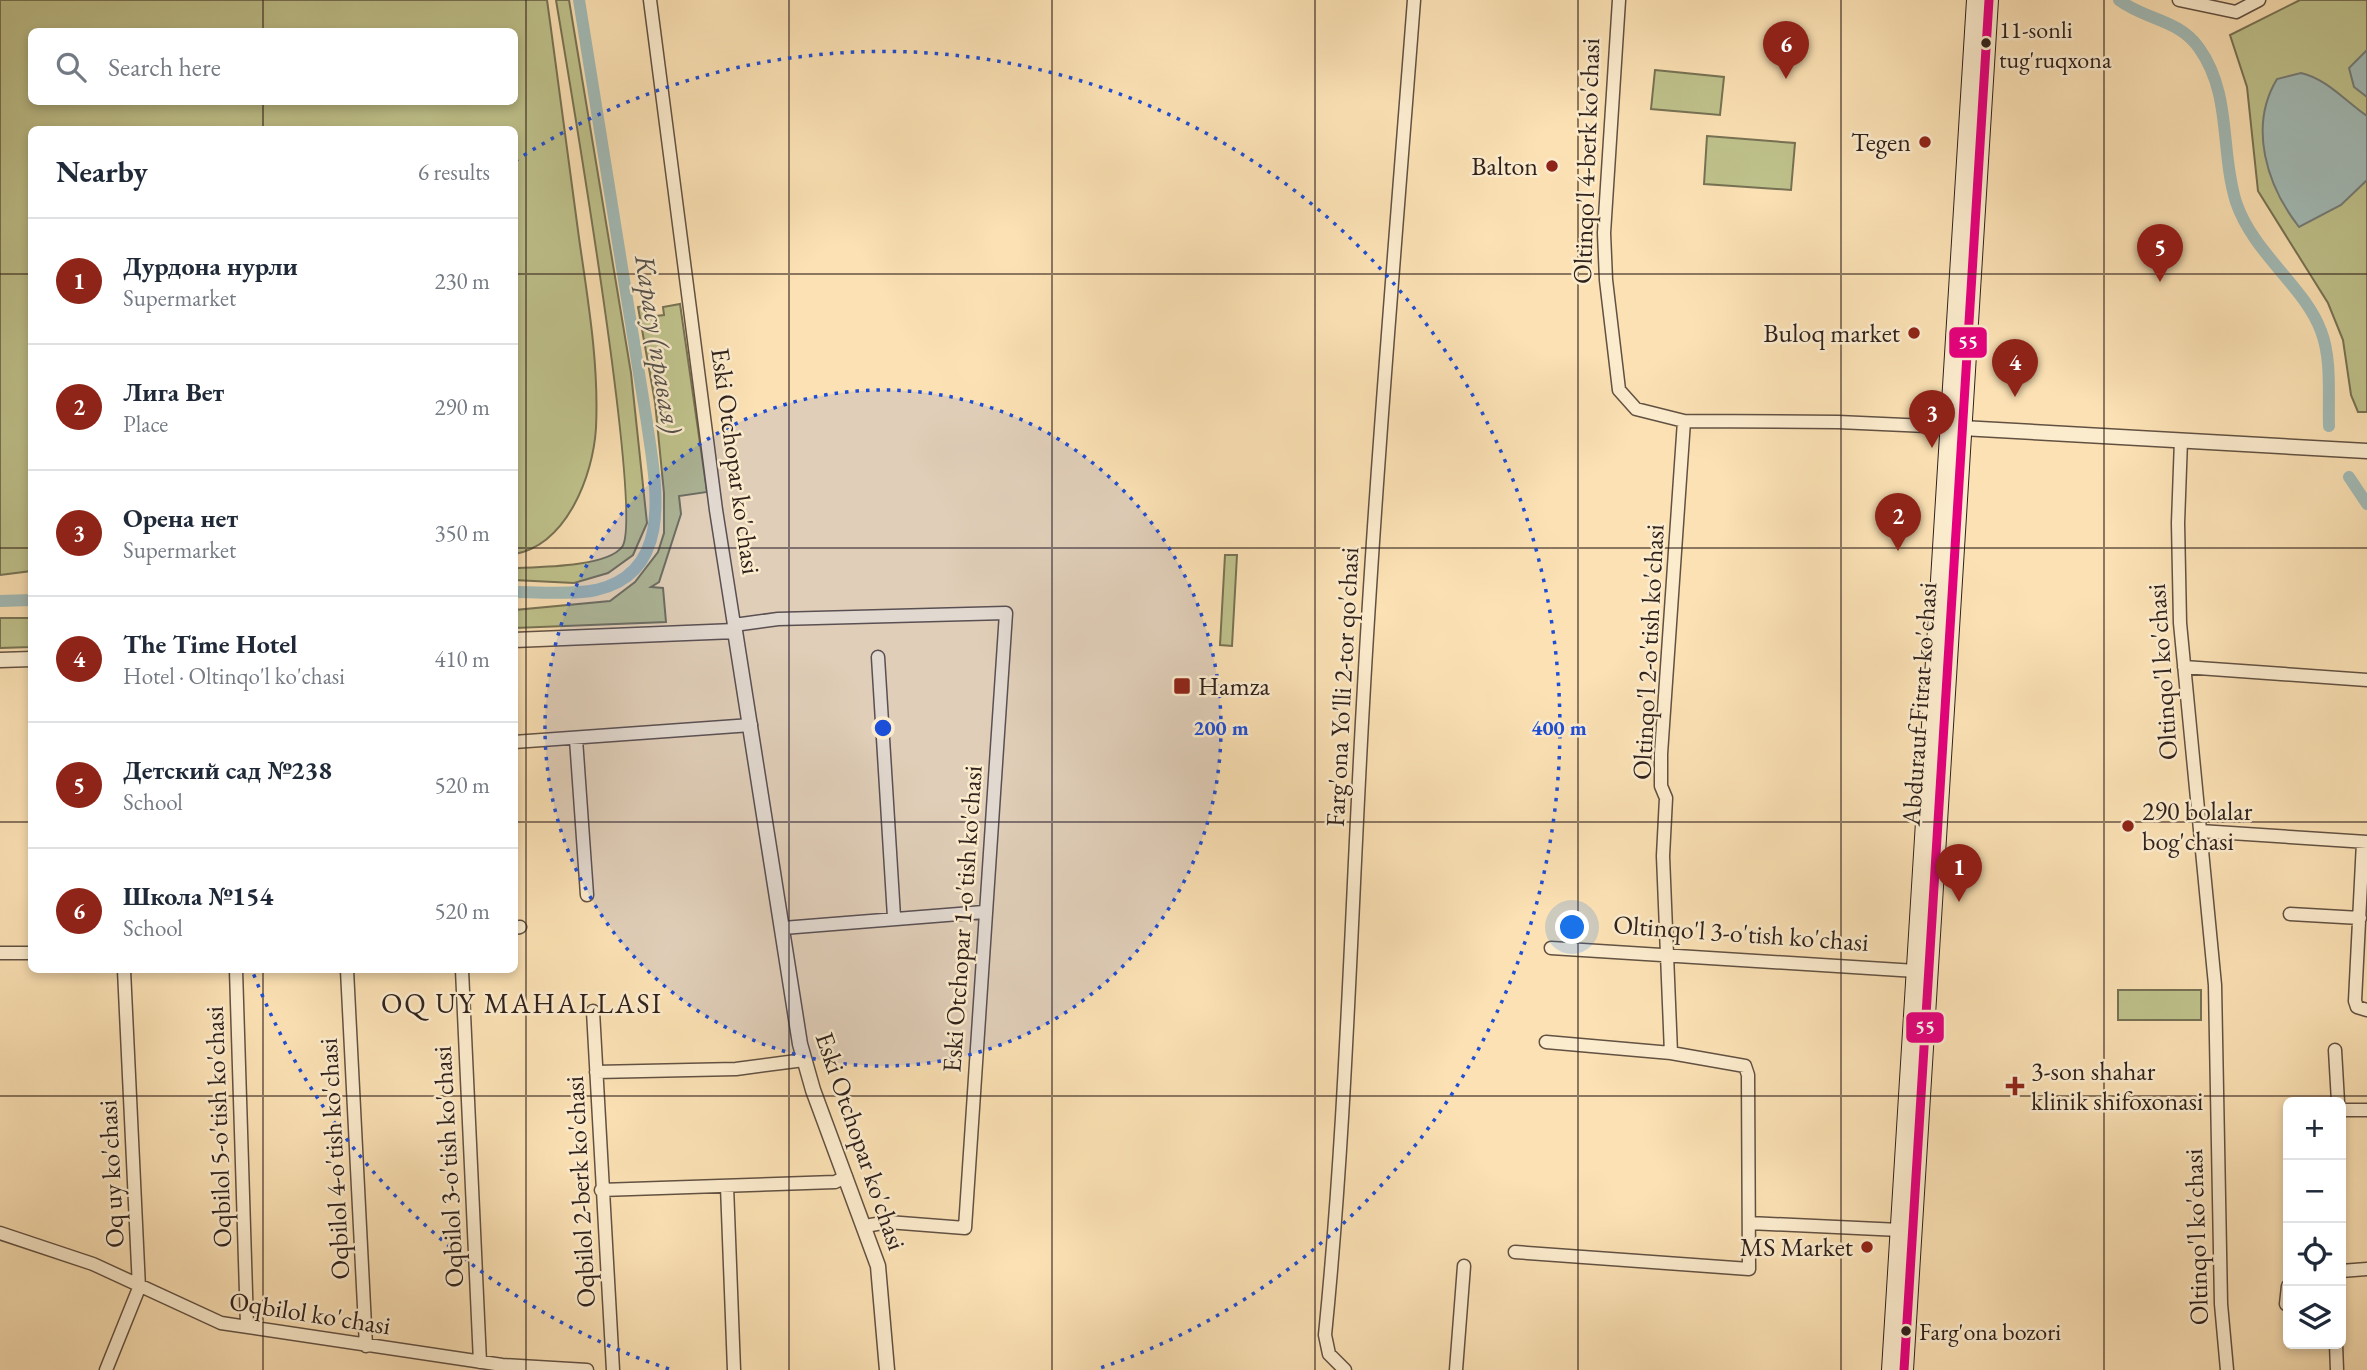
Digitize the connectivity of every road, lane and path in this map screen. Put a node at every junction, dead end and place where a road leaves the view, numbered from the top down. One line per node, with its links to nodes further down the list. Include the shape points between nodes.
1 (650, 0): 12 (street, Eski Otchopar ko'chasi)
2 (1414, 0): 71 (street, Farg'ona Yo'lli 2-tor qo'chasi, via 1382,397 1339,1197 1325,1335 1329,1354)
3 (1619, 0): 8 (street, Oltinqo'l 4-berk ko'chasi, via 1604,233 1619,390 1636,409)
4 (1976, 0): 9 (main road, Abdurauf Fitrat ko'chasi)
5 (1989, 0): 9 (main road, Abdurauf Fitrat ko'chasi)
6 (2179, 0): 7 (street, via 2236,12)
7 (2259, 0)
8 (1684, 421): 9 (street, Oltinqo'l 4-berk ko'chasi); 33 (street, Oltinqo'l 2-o'tish ko'chasi, via 1661,754)
9 (1956, 428): 10 (street); 34 (main road, Abdurauf Fitrat ko'chasi)
10 (2180, 440): 11 (street); 17 (street, Oltinqo'l ko'chasi)
11 (2367, 451)
12 (734, 628): 13 (street); 19 (street, Eski Otchopar ko'chasi); 25 (street, Eski Otchopar 1-o'tish ko'chasi, via 778,620 1006,613)
13 (518, 640)
14 (878, 657): 27 (street)
15 (28, 659): 16 (street)
16 (0, 660)
17 (2183, 667): 18 (street); 22 (street, Oltinqo'l ko'chasi)
18 (2367, 680)
19 (751, 725): 20 (street); 29 (street, Eski Otchopar ko'chasi)
20 (576, 739): 21 (street); 24 (street)
21 (518, 742)
22 (2200, 831): 23 (street); 75 (street, Oltinqo'l ko'chasi, via 2216,999 2221,1304)
23 (2365, 842): 28 (street)
24 (587, 895)
25 (984, 912): 27 (street); 53 (street, Eski Otchopar 1-o'tish ko'chasi, via 965,1228 888,1222)
26 (2290, 914): 28 (street)
27 (894, 917): 29 (street)
28 (2360, 918): 40 (street, via 2355,1001 2357,1007)
29 (783, 928): 44 (street, Eski Otchopar ko'chasi)
30 (1550, 948): 33 (street, Oltinqo'l 3-o'tish ko'chasi)
31 (0, 953): 32 (street)
32 (28, 953)
33 (1668, 954): 34 (street, Oltinqo'l 3-o'tish ko'chasi); 43 (street, Oltinqo'l 2-o'tish ko'chasi)
34 (1922, 971): 54 (main road, Abdurauf Fitrat ko'chasi)
35 (124, 973): 60 (street, Oq uy ko'chasi)
36 (236, 973): 61 (street, Oqbilol 5-o'tish ko'chasi)
37 (347, 973): 62 (street, Oqbilol 4-o'tish ko'chasi)
38 (462, 973): 64 (street, Oqbilol 3-o'tish ko'chasi)
39 (593, 1010): 45 (street, Oqbilol 2-berk ko'chasi)
40 (2367, 1010)
41 (1546, 1042): 43 (street)
42 (2335, 1050): 46 (street)
43 (1671, 1054): 52 (street, via 1745,1066)
44 (804, 1060): 45 (street, via 736,1069); 49 (street, Eski Otchopar ko'chasi)
45 (596, 1072): 51 (street, Oqbilol 2-berk ko'chasi)
46 (2338, 1097)
47 (2346, 1110): 48 (street)
48 (2367, 1110)
49 (846, 1177): 50 (street, via 835,1182); 53 (street, Eski Otchopar ko'chasi)
50 (727, 1186): 51 (street); 69 (street)
51 (601, 1190): 68 (street, Oqbilol 2-berk ko'chasi)
52 (1749, 1223): 54 (street); 56 (street, via 1749,1269)
53 (865, 1226): 70 (street, Eski Otchopar ko'chasi, via 880,1272)
54 (1906, 1230): 73 (main road, Abdurauf Fitrat ko'chasi); 74 (main road, Abdurauf Fitrat ko'chasi)
55 (0, 1233): 60 (street, Oqbilol ko'chasi, via 93,1265)
56 (1515, 1252)
57 (1464, 1266): 72 (street)
58 (2367, 1269): 59 (street)
59 (2346, 1271)
60 (139, 1288): 61 (street, Oqbilol ko'chasi, via 221,1323); 66 (street, Oq uy ko'chasi)
61 (247, 1325): 62 (street, Oqbilol ko'chasi)
62 (366, 1346): 64 (street, Oqbilol ko'chasi)
63 (2336, 1349): 76 (street)
64 (480, 1362): 65 (street, Oqbilol ko'chasi)
65 (502, 1367): 67 (street, Oqbilol ko'chasi)
66 (106, 1370)
67 (587, 1370)
68 (613, 1370)
69 (734, 1370)
70 (887, 1370)
71 (1345, 1370)
72 (1456, 1370)
73 (1891, 1370)
74 (1904, 1370)
75 (2227, 1370)
76 (2337, 1370)

